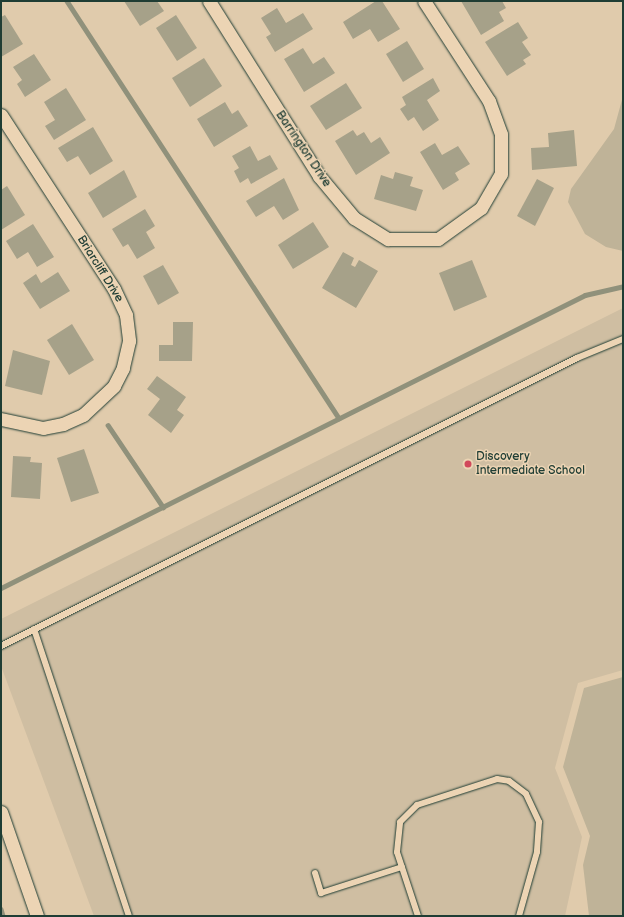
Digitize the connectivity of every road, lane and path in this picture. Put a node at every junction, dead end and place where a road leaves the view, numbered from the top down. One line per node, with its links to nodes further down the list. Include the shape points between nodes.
1 (209, 1): 2 (street, Barrington Drive, via 319,176 354,218 388,239 438,239 481,208 501,174 501,134 489,101)
2 (424, 1)
3 (1, 115): 5 (street, Briarcliff Drive, via 117,294 126,316 129,341 123,368 114,386 83,414 63,424 43,428)
4 (623, 339): 6 (lane, via 577,358)
5 (1, 419)
6 (34, 629): 7 (lane); 12 (lane)
7 (1, 646)
8 (1, 812): 11 (street)
9 (402, 867): 10 (lane, via 321,893); 13 (lane); 14 (lane, via 396,835 408,812 455,791 497,779 509,780 526,794 539,822 537,852)
10 (315, 873)
11 (37, 916)
12 (129, 916)
13 (418, 916)
14 (519, 916)

